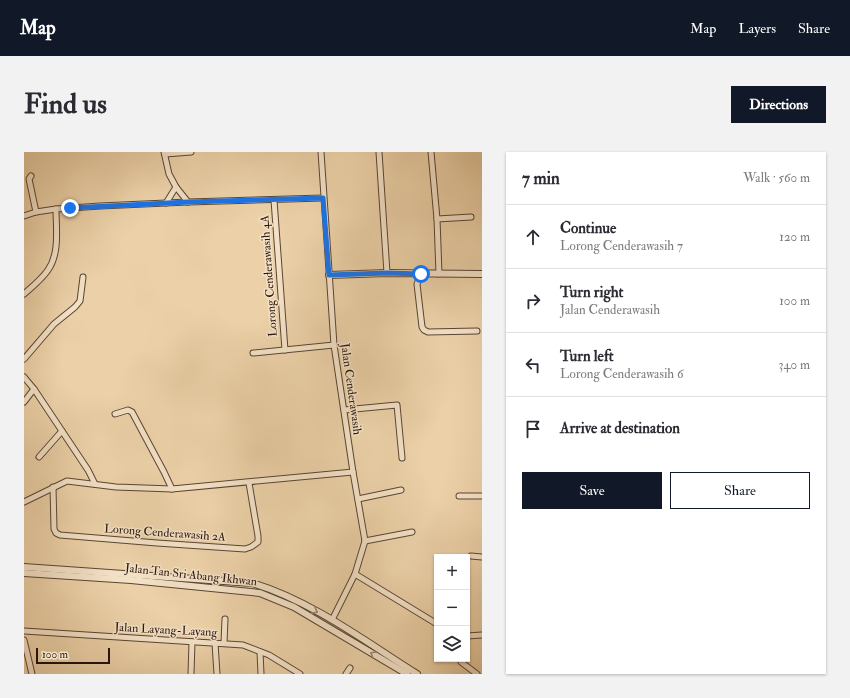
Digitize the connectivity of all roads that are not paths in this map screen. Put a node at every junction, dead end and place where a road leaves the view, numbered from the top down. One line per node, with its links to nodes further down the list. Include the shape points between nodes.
1 (191, 152): 5 (street)
2 (321, 152): 8 (street, Jalan Cenderawasih)
3 (379, 152): 17 (street)
4 (431, 152): 16 (street)
5 (165, 153): 7 (street, via 169,174)
6 (31, 176): 13 (street, via 29,179)
7 (176, 187): 10 (street); 11 (street)
8 (323, 198): 9 (street); 21 (street, Jalan Cenderawasih)
9 (274, 200): 10 (street); 26 (street, Lorong Cenderawasih 4A)
10 (188, 202): 11 (street)
11 (166, 203): 12 (street)
12 (56, 209): 13 (street); 23 (street, via 56,247 52,261 48,270)
13 (36, 212): 14 (street)
14 (24, 216)
15 (472, 217): 16 (street)
16 (437, 219): 19 (street)
17 (387, 273): 18 (street); 21 (street)
18 (421, 274): 19 (street); 24 (street, via 417,284 424,330)
19 (439, 274): 20 (street)
20 (482, 274)
21 (329, 275): 25 (street, Jalan Cenderawasih)
22 (83, 277): 28 (street, via 80,301 54,324)
23 (24, 294)
24 (477, 331)
25 (334, 346): 26 (street); 32 (street, Jalan Cenderawasih)
26 (285, 350): 27 (street)
27 (253, 353)
28 (24, 359)
29 (24, 377): 30 (street)
30 (34, 389): 31 (street); 34 (street)
31 (24, 402)
32 (344, 410): 36 (street, via 397,405); 37 (street, Jalan Cenderawasih)
33 (115, 414): 41 (street, via 128,410 132,412)
34 (62, 431): 35 (street); 39 (street)
35 (39, 458)
36 (402, 458)
37 (353, 472): 38 (street); 45 (street, Jalan Cenderawasih)
38 (249, 482): 40 (street, Lorong Cenderawasih 2A, via 258,542 245,549 60,535 54,529); 41 (street)
39 (95, 484): 40 (street, via 67,481); 41 (street)
40 (53, 487): 46 (street)
41 (172, 490)
42 (401, 490): 45 (street)
43 (459, 496): 44 (street)
44 (482, 496)
45 (358, 499): 48 (street, Jalan Cenderawasih)
46 (24, 502)
47 (412, 532): 48 (street)
48 (365, 541): 53 (street, Jalan Cenderawasih)
49 (471, 556): 50 (street)
50 (482, 556)
51 (24, 567): 55 (street, Jalan Tan Sri Abang Ikhwan, one-way to 55, via 252,583 274,590)
52 (24, 573): 73 (street, Jalan Tan Sri Abang Ikhwan, one-way to 52, via 294,606 260,592)
53 (355, 574): 55 (street, Jalan Cenderawasih); 56 (street)
54 (225, 619): 63 (street)
55 (332, 620): 74 (street)
56 (434, 622)
57 (24, 631): 61 (street, Jalan Layang-Layang)
58 (482, 635): 59 (street)
59 (470, 636)
60 (24, 640): 67 (street)
61 (192, 642): 62 (street, Jalan Layang-Layang); 68 (street)
62 (215, 643): 63 (street, Jalan Layang-Layang); 69 (street)
63 (224, 643): 64 (street, Jalan Layang-Layang, via 243,645)
64 (260, 652): 70 (street); 71 (street, Jalan Layang-Layang)
65 (461, 662): 75 (street)
66 (350, 668): 72 (street)
67 (32, 674)
68 (191, 674)
69 (217, 674)
70 (261, 674)
71 (300, 674)
72 (346, 674)
73 (407, 674)
74 (417, 674)
75 (477, 674)

